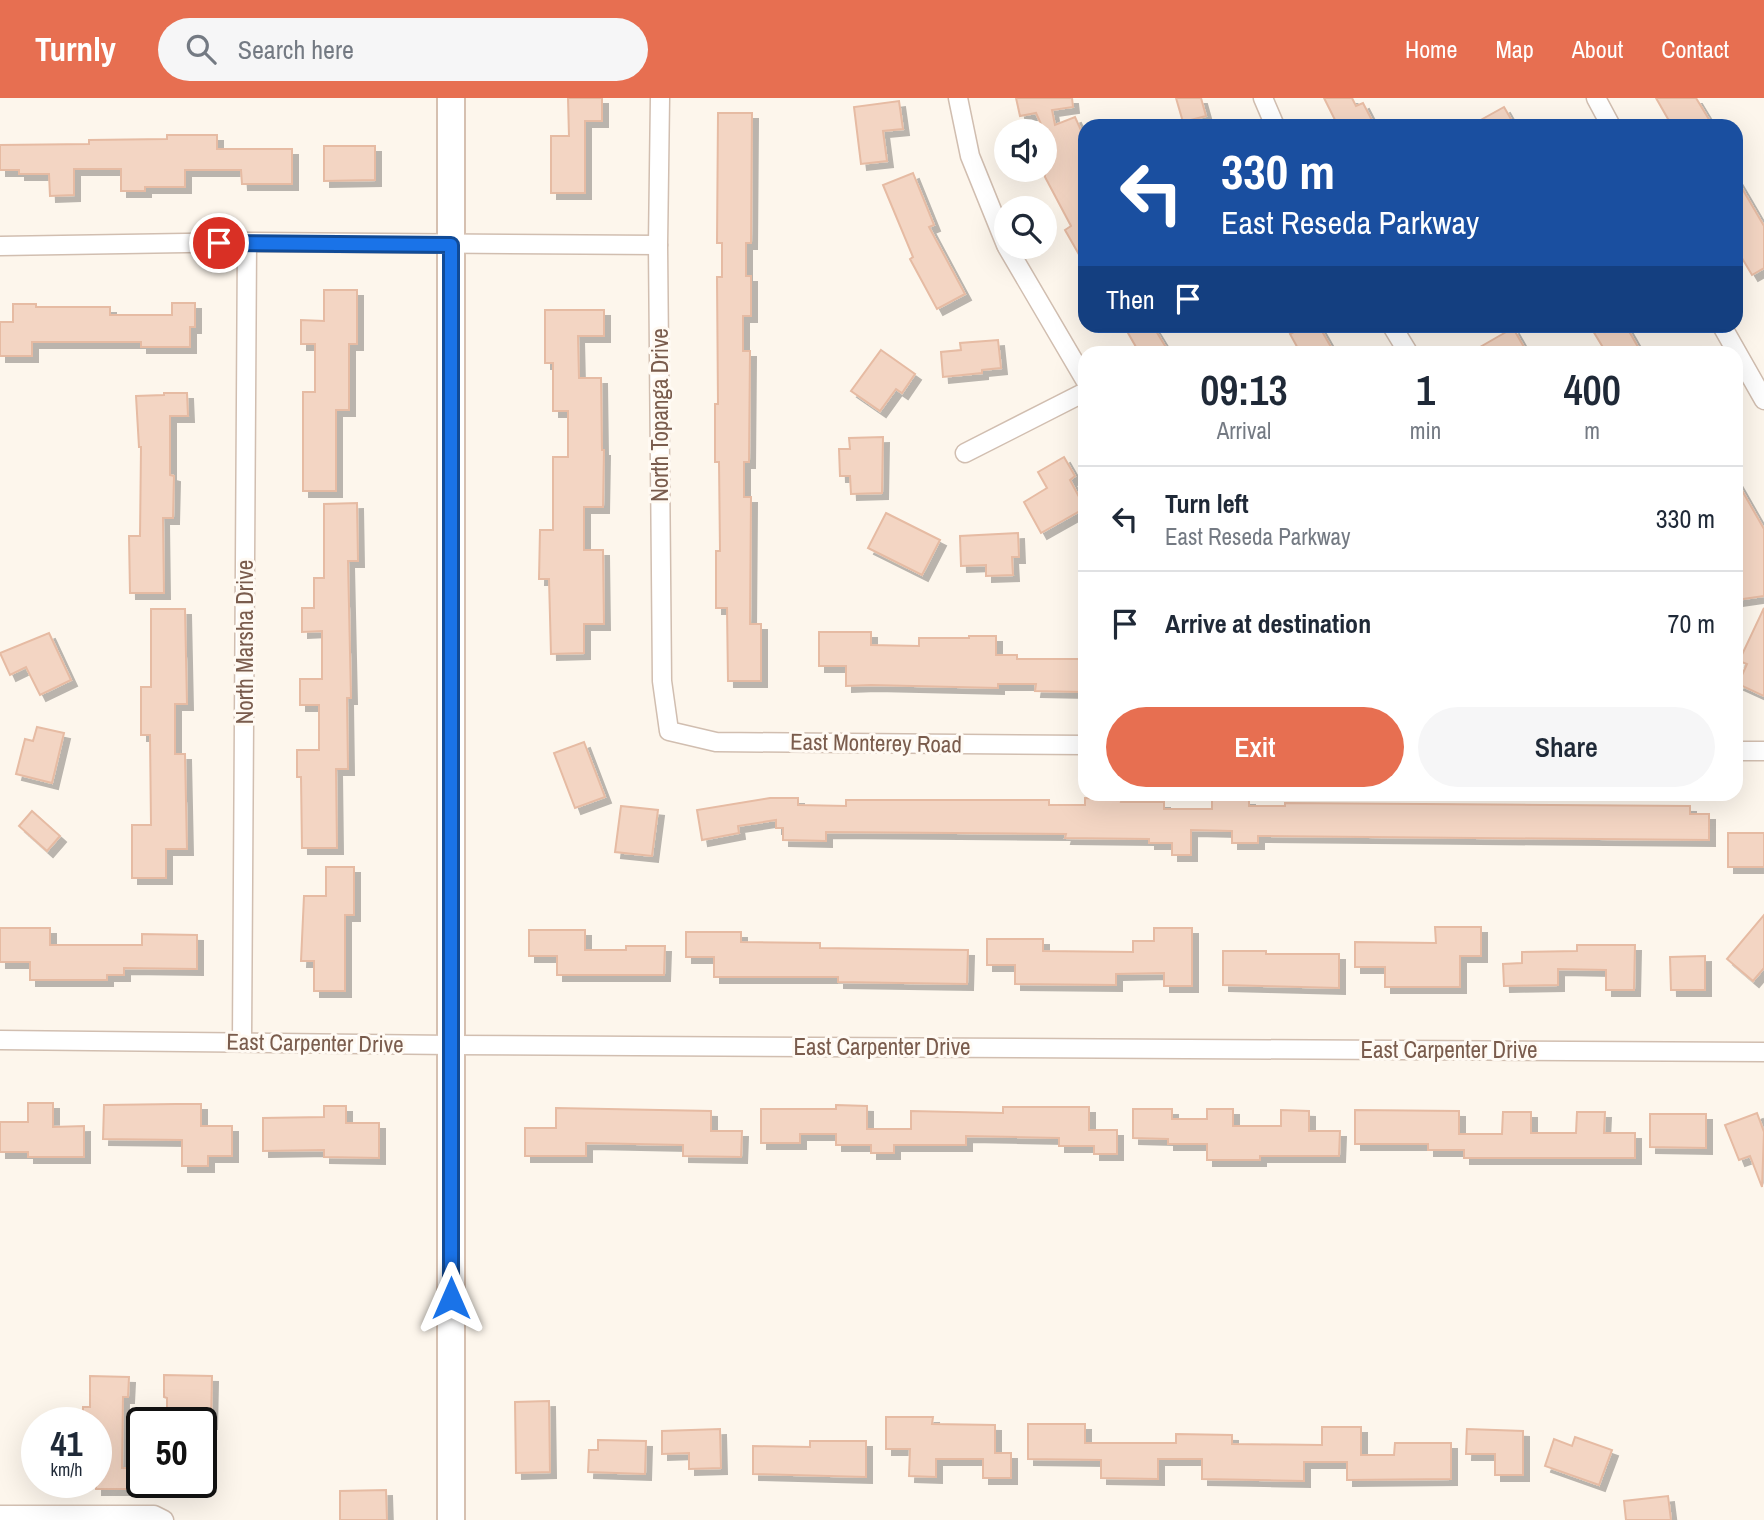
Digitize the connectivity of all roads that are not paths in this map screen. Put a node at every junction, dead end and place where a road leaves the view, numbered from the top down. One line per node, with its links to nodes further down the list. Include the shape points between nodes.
1 (451, 98): 10 (main road)
2 (660, 98): 11 (street, North Topanga Drive)
3 (958, 98): 8 (street, via 970,156)
4 (1263, 98): 6 (street)
5 (1595, 98): 7 (street)
6 (1272, 119)
7 (1607, 119)
8 (994, 214)
9 (247, 242): 10 (street); 12 (street); 24 (street, North Marsha Drive)
10 (451, 245): 11 (street); 25 (main road)
11 (659, 245): 19 (street, North Topanga Drive, via 662,681)
12 (0, 246)
13 (1015, 259): 15 (street)
14 (1743, 363): 17 (street)
15 (1078, 368)
16 (1078, 396): 18 (street)
17 (1764, 400)
18 (965, 453)
19 (669, 731): 20 (street, East Monterey Road, via 716,741)
20 (1078, 745)
21 (1743, 751): 22 (street)
22 (1764, 751)
23 (0, 1040): 24 (street, East Carpenter Drive)
24 (242, 1041): 25 (street, East Carpenter Drive)
25 (451, 1045): 26 (street, East Carpenter Drive); 29 (main road)
26 (1764, 1052)
27 (0, 1515): 28 (street, via 155,1515)
28 (164, 1520)
29 (451, 1520)

